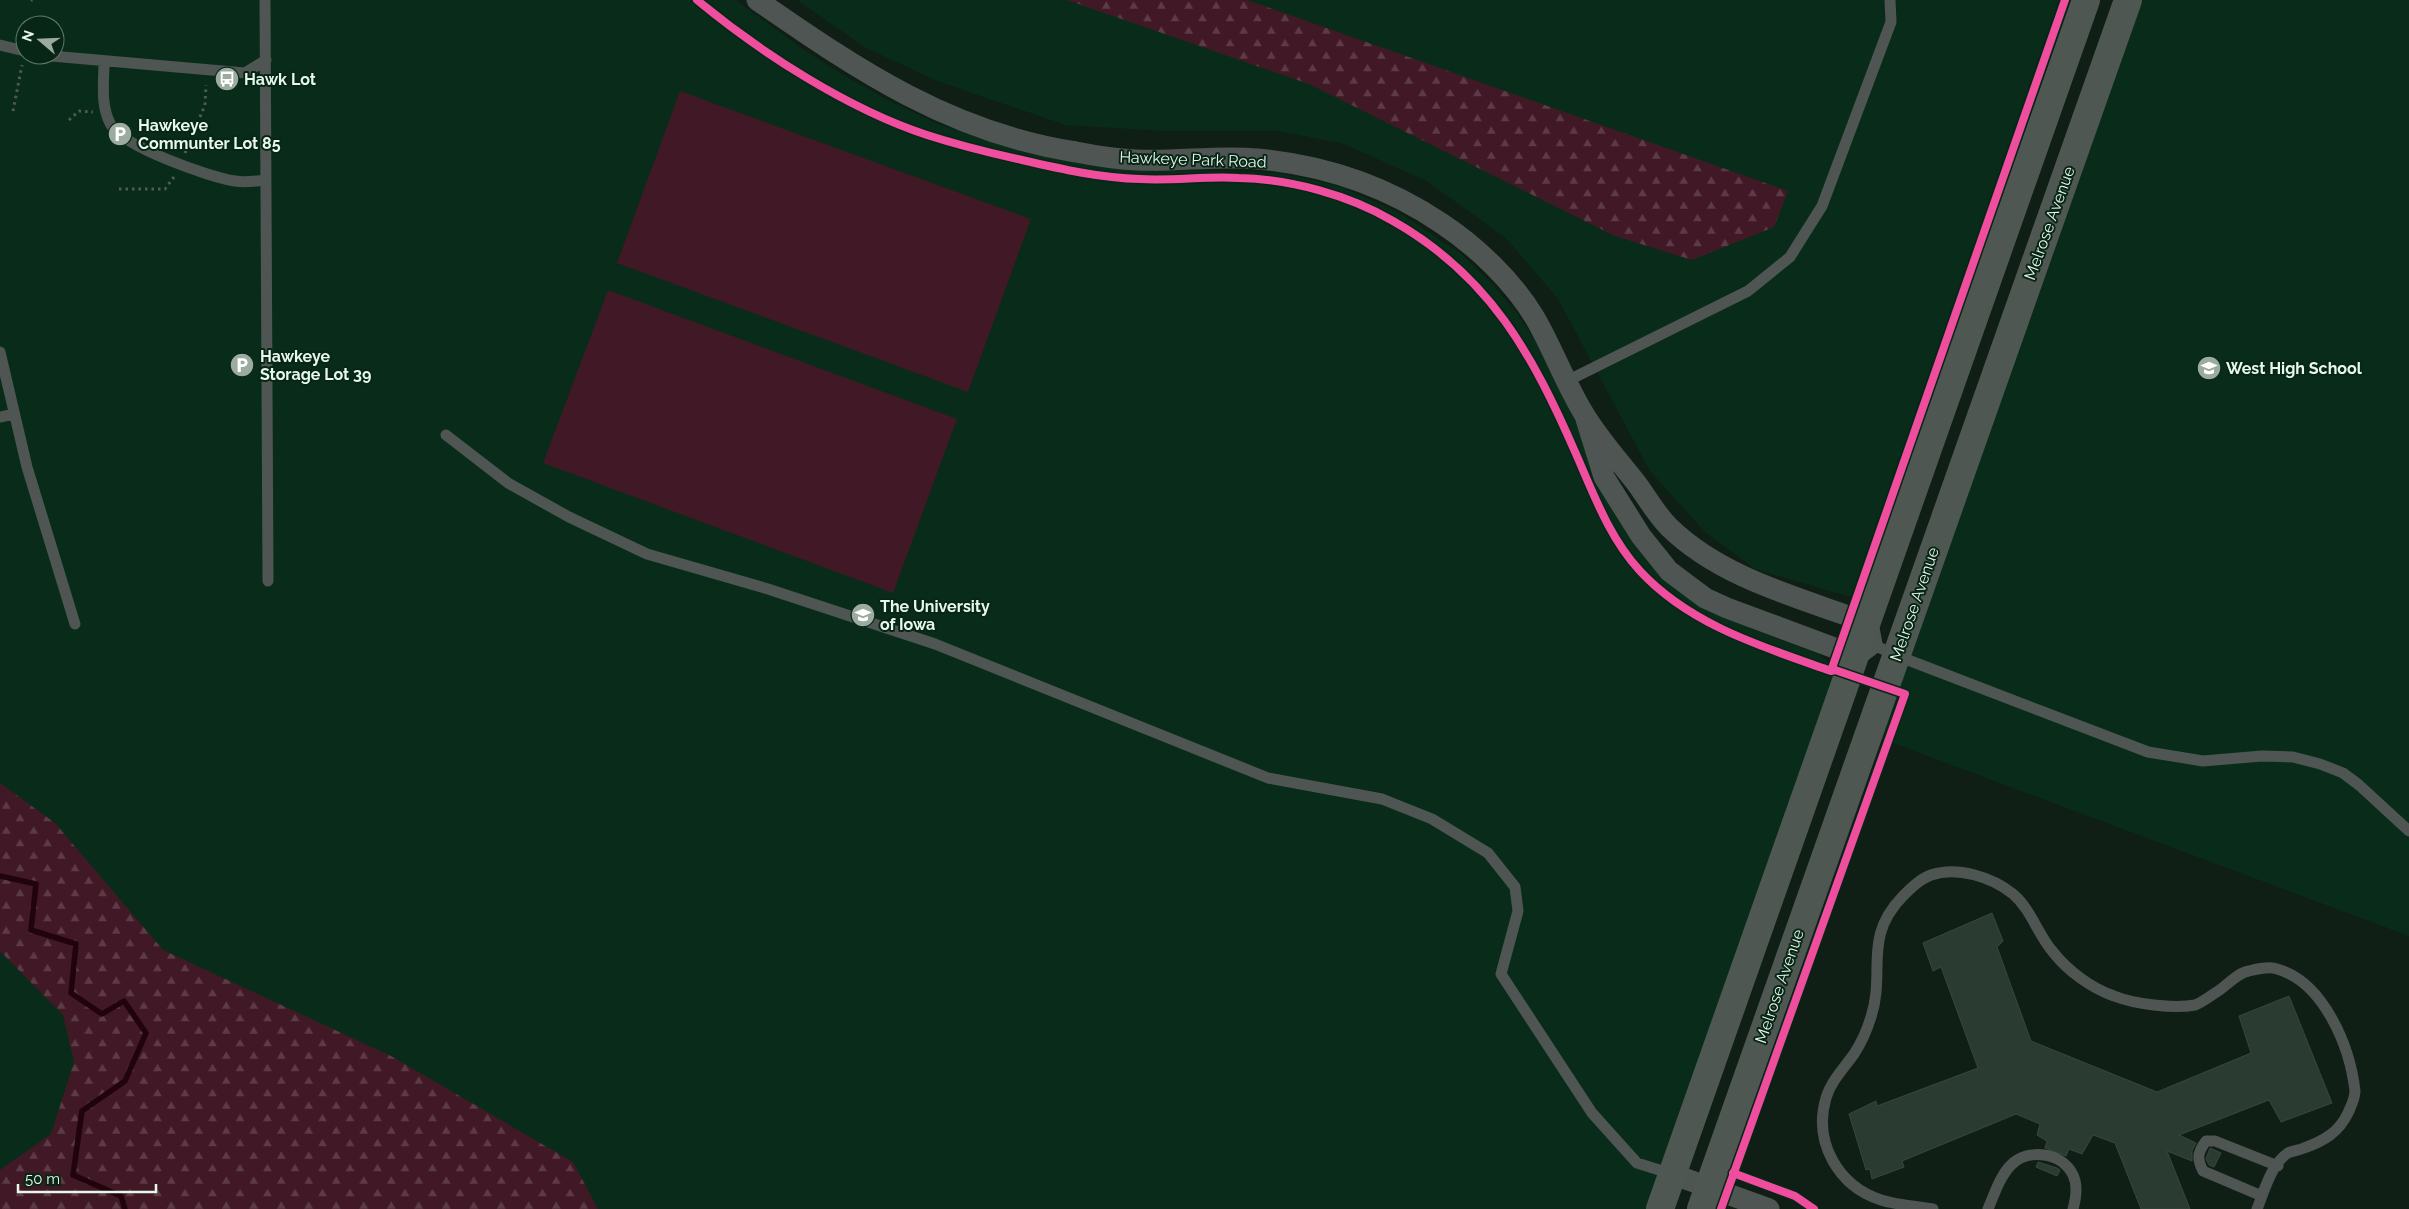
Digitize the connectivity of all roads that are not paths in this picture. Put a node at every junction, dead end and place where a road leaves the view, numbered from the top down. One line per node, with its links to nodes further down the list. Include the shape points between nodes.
1 (266, 0): 9 (lane)
2 (757, 0): 13 (street, Hawkeye Park Road, via 841,58 904,95 997,133 1076,152 1136,160 1255,159 1296,164 1338,174 1406,202 1442,223 1501,274 1533,315)
3 (1890, 0): 13 (lane, via 1891,22 1822,206 1790,257 1748,291)
4 (2086, 0): 20 (main road, Melrose Avenue)
5 (2128, 0): 20 (main road, Melrose Avenue)
6 (0, 46): 7 (lane)
7 (15, 49)
8 (65, 57): 10 (lane)
9 (266, 60): 10 (lane, via 245,73); 11 (lane)
10 (104, 61): 11 (lane, via 104,105 111,125 122,137 137,147 208,174 236,182)
11 (266, 180): 18 (lane)
12 (0, 352): 14 (lane)
13 (1567, 381): 15 (street, Hawkeye Park Road)
14 (14, 414): 16 (lane); 19 (lane)
15 (1585, 416): 20 (street, Hawkeye Park Road, via 1654,510 1691,545 1733,571); 20 (street, Hawkeye Park Road, via 1604,476 1641,536 1669,571 1705,598 1726,608)
16 (0, 417)
17 (446, 435): 23 (lane, via 508,483 569,517 647,554 768,589 935,644 1268,778 1382,799 1432,819 1488,853 1514,887 1518,911 1501,974 1592,1112 1637,1163)
18 (268, 581)
19 (75, 624)
20 (1873, 645): 21 (lane, via 2148,752 2203,761 2262,756 2320,764 2344,773); 23 (main road, Melrose Avenue); 25 (main road, Melrose Avenue)
21 (2409, 831)
22 (2278, 1166): 24 (lane, via 2268,1178); 24 (lane, via 2215,1141 2206,1141 2199,1150 2198,1161 2203,1172); 28 (lane, via 2287,1154 2321,1142 2342,1126 2355,1095 2350,1067 2339,1036 2321,999 2299,979 2275,968 2244,971 2196,1005 2161,1005 2113,996 2089,984 2054,954 2014,895 1990,880 1945,872 1928,876 1912,888 1885,919 1878,940 1873,1012 1864,1036 1836,1077 1826,1098 1823,1116 1830,1159 1841,1175 1858,1189 1880,1200)
23 (1672, 1174): 25 (street); 26 (main road, Melrose Avenue)
24 (2262, 1196): 31 (lane)
25 (1705, 1198): 27 (street)
26 (1660, 1209)
27 (1769, 1209)
28 (1933, 1209)
29 (1988, 1209): 30 (lane, via 2011,1165 2032,1154 2043,1154 2061,1161 2073,1175 2076,1190)
30 (2073, 1209)
31 (2257, 1209)

